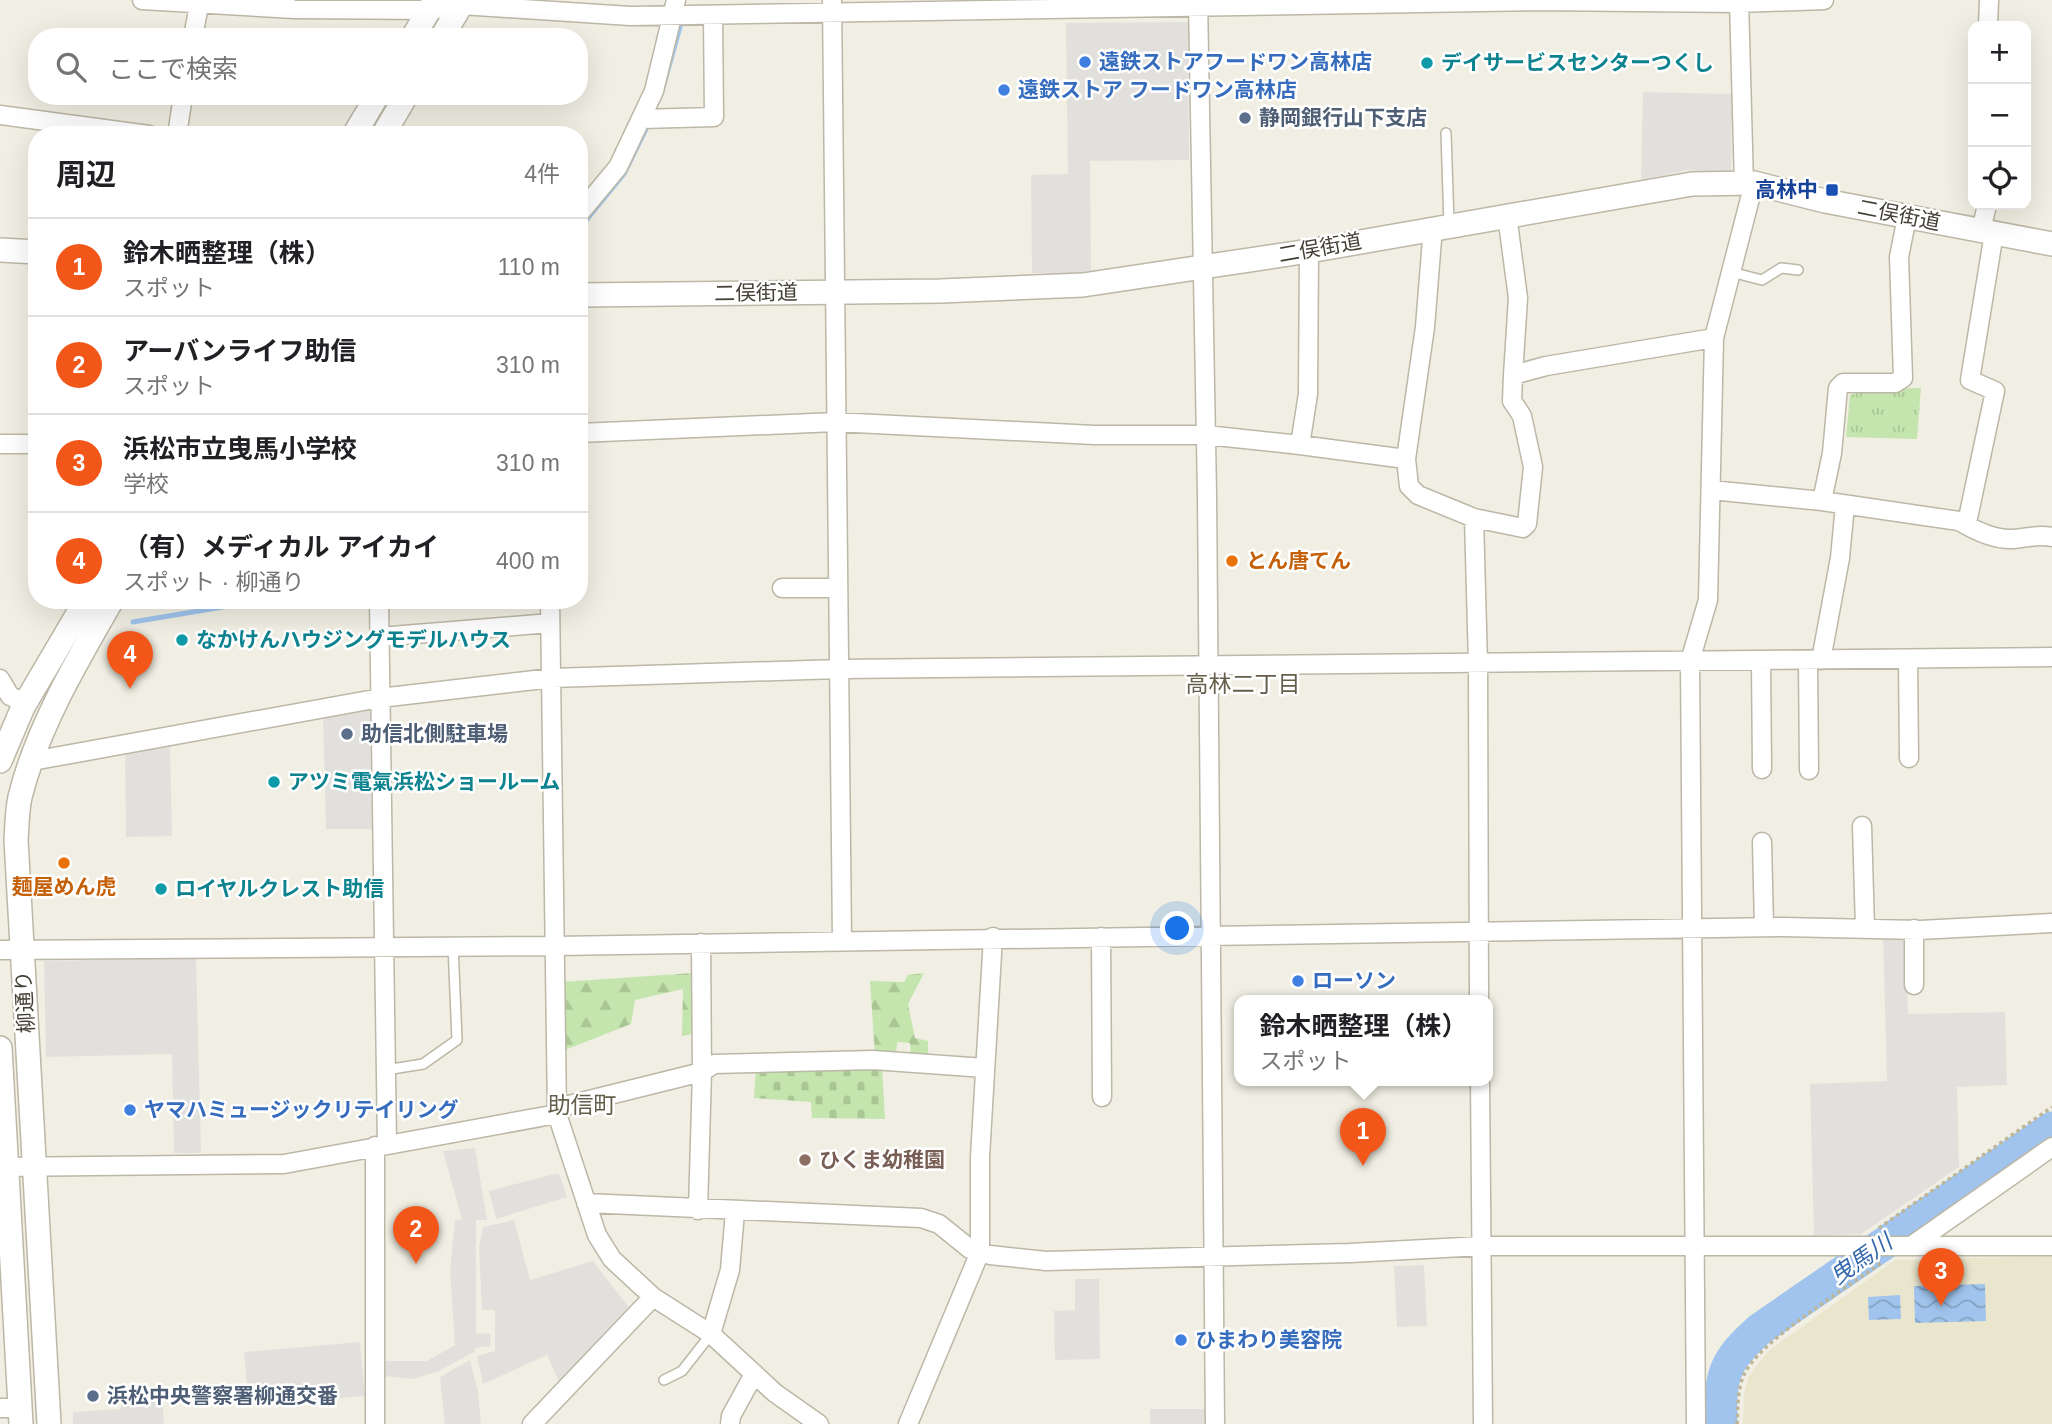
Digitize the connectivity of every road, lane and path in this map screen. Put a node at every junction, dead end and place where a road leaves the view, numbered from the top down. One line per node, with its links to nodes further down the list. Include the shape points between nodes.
1 (142, 0): 4 (street)
2 (1824, 0): 6 (street)
3 (1989, 0): 12 (street)
4 (199, 1): 9 (street, via 294,9); 13 (street)
5 (1415, 2): 6 (street); 8 (street)
6 (1739, 2): 26 (street)
7 (462, 3): 9 (street); 11 (street, via 630,16); 15 (street)
8 (1198, 4): 10 (street); 37 (street)
9 (432, 5): 14 (street)
10 (832, 7): 11 (street); 40 (street)
11 (687, 12): 20 (street, via 660,76); 20 (street, via 714,117)
12 (1988, 21)
13 (194, 28)
14 (418, 28)
15 (447, 28)
16 (182, 105): 22 (street)
17 (372, 105): 23 (street)
18 (401, 105): 24 (street)
19 (0, 115): 21 (street)
20 (648, 120): 27 (street)
21 (82, 126)
22 (178, 126)
23 (359, 126)
24 (388, 126)
25 (1446, 133): 31 (lane)
26 (1749, 184): 29 (street, 二俣街道, via 1675,186); 30 (street, 二俣街道); 39 (street)
27 (588, 203)
28 (1987, 210): 32 (street)
29 (1507, 215): 31 (street, 二俣街道); 43 (street, via 1518,298)
30 (1907, 217): 32 (street, 二俣街道); 52 (street, via 1899,257 1903,379 1843,383 1838,388)
31 (1441, 226): 35 (street, 二俣街道); 50 (street)
32 (1987, 232): 33 (street, 二俣街道); 55 (street, via 1970,380 1995,391 1968,518)
33 (2052, 244)
34 (0, 250): 36 (street)
35 (1309, 251): 37 (street, 二俣街道); 49 (street, via 1308,394)
36 (28, 252)
37 (1201, 268): 40 (street, 二俣街道, via 1083,285); 46 (street)
38 (1798, 270): 39 (lane, via 1782,268 1762,281)
39 (1731, 272): 42 (street)
40 (837, 292): 41 (street, 二俣街道); 44 (street)
41 (588, 295)
42 (1714, 338): 43 (street); 51 (street)
43 (1513, 375): 54 (street, via 1512,401 1522,416 1534,467 1527,524 1523,528)
44 (835, 422): 45 (street); 46 (street, via 1094,435); 58 (street)
45 (588, 433)
46 (1206, 435): 49 (street); 71 (street)
47 (0, 444): 48 (street)
48 (28, 444)
49 (1300, 445): 50 (street)
50 (1406, 459): 54 (street, via 1409,486 1418,495)
51 (1711, 491): 52 (street); 68 (street, via 1707,600)
52 (1822, 501): 53 (street)
53 (1845, 505): 55 (street); 66 (street, via 1840,558)
54 (1474, 517): 70 (street)
55 (1959, 521): 56 (street, via 1977,532 2011,540 2035,534)
56 (2052, 537)
57 (782, 588): 58 (street)
58 (838, 588): 72 (street)
59 (81, 609): 76 (street)
60 (107, 609): 79 (street, 柳通り)
61 (379, 609): 64 (street)
62 (550, 609): 63 (street)
63 (551, 623): 64 (street); 73 (street)
64 (379, 637): 75 (street)
65 (2052, 657): 67 (street)
66 (1815, 660): 67 (street); 69 (street); 81 (street)
67 (1908, 660): 77 (street)
68 (1689, 661): 69 (street); 70 (street); 86 (street)
69 (1761, 661): 80 (street)
70 (1478, 664): 71 (street); 89 (street)
71 (1208, 665): 72 (street); 90 (street)
72 (839, 669): 73 (street); 93 (street)
73 (552, 678): 75 (street); 97 (street)
74 (0, 679): 76 (street, via 10,696)
75 (380, 698): 79 (street); 95 (street)
76 (26, 703): 78 (street)
77 (1909, 758)
78 (0, 761)
79 (32, 761): 98 (street, 柳通り, via 20,799)
80 (1762, 769)
81 (1808, 770)
82 (1863, 826): 87 (street)
83 (1762, 842): 85 (street)
84 (2052, 923): 88 (street)
85 (1764, 927): 86 (street); 87 (street)
86 (1690, 929): 89 (street); 116 (street)
87 (1865, 929): 88 (street)
88 (1913, 929): 99 (street)
89 (1478, 931): 90 (street); 100 (street)
90 (1212, 936): 92 (street); 122 (street)
91 (993, 937): 92 (street); 93 (street); 102 (street)
92 (1101, 937): 106 (street)
93 (842, 940): 94 (street)
94 (701, 943): 97 (street); 104 (street)
95 (384, 945): 96 (street); 98 (street); 103 (street)
96 (453, 945): 97 (street); 103 (lane, via 457,1040 422,1064)
97 (555, 946): 108 (street)
98 (11, 950): 112 (street, 柳通り)
99 (1914, 985)
100 (1479, 995)
101 (0, 1048): 111 (street, 柳通り)
102 (985, 1068): 104 (street, via 873,1060 714,1064); 121 (street)
103 (386, 1070): 109 (street)
104 (702, 1072): 108 (street); 114 (street)
105 (1480, 1086): 118 (street)
106 (1101, 1097)
107 (2052, 1107): 117 (path)
108 (557, 1111): 109 (street); 113 (street)
109 (381, 1145): 112 (street, via 284,1164); 129 (street)
110 (2052, 1147): 119 (street)
111 (4, 1167): 112 (street); 127 (street, 柳通り)
112 (34, 1167): 128 (street, 柳通り)
113 (586, 1203): 114 (street); 123 (street, via 612,1259)
114 (698, 1210): 115 (street)
115 (735, 1212): 121 (street, via 921,1218 939,1224); 124 (street, via 730,1270)
116 (1693, 1245): 117 (street); 118 (street); 136 (street)
117 (1856, 1245): 119 (street)
118 (1482, 1246): 122 (street); 135 (street)
119 (1907, 1246): 120 (street); 137 (path, via 1762,1349 1745,1372)
120 (2052, 1246)
121 (980, 1252): 122 (street, via 1046,1261); 133 (street)
122 (1212, 1255): 134 (street)
123 (653, 1297): 124 (street); 130 (street)
124 (711, 1334): 125 (street); 126 (lane, via 682,1371)
125 (754, 1374): 131 (street); 132 (street)
126 (664, 1380)
127 (14, 1413)
128 (50, 1424)
129 (375, 1424)
130 (532, 1424)
131 (730, 1424)
132 (819, 1424)
133 (908, 1424)
134 (1215, 1424)
135 (1483, 1424)
136 (1696, 1424)
137 (1737, 1424)

